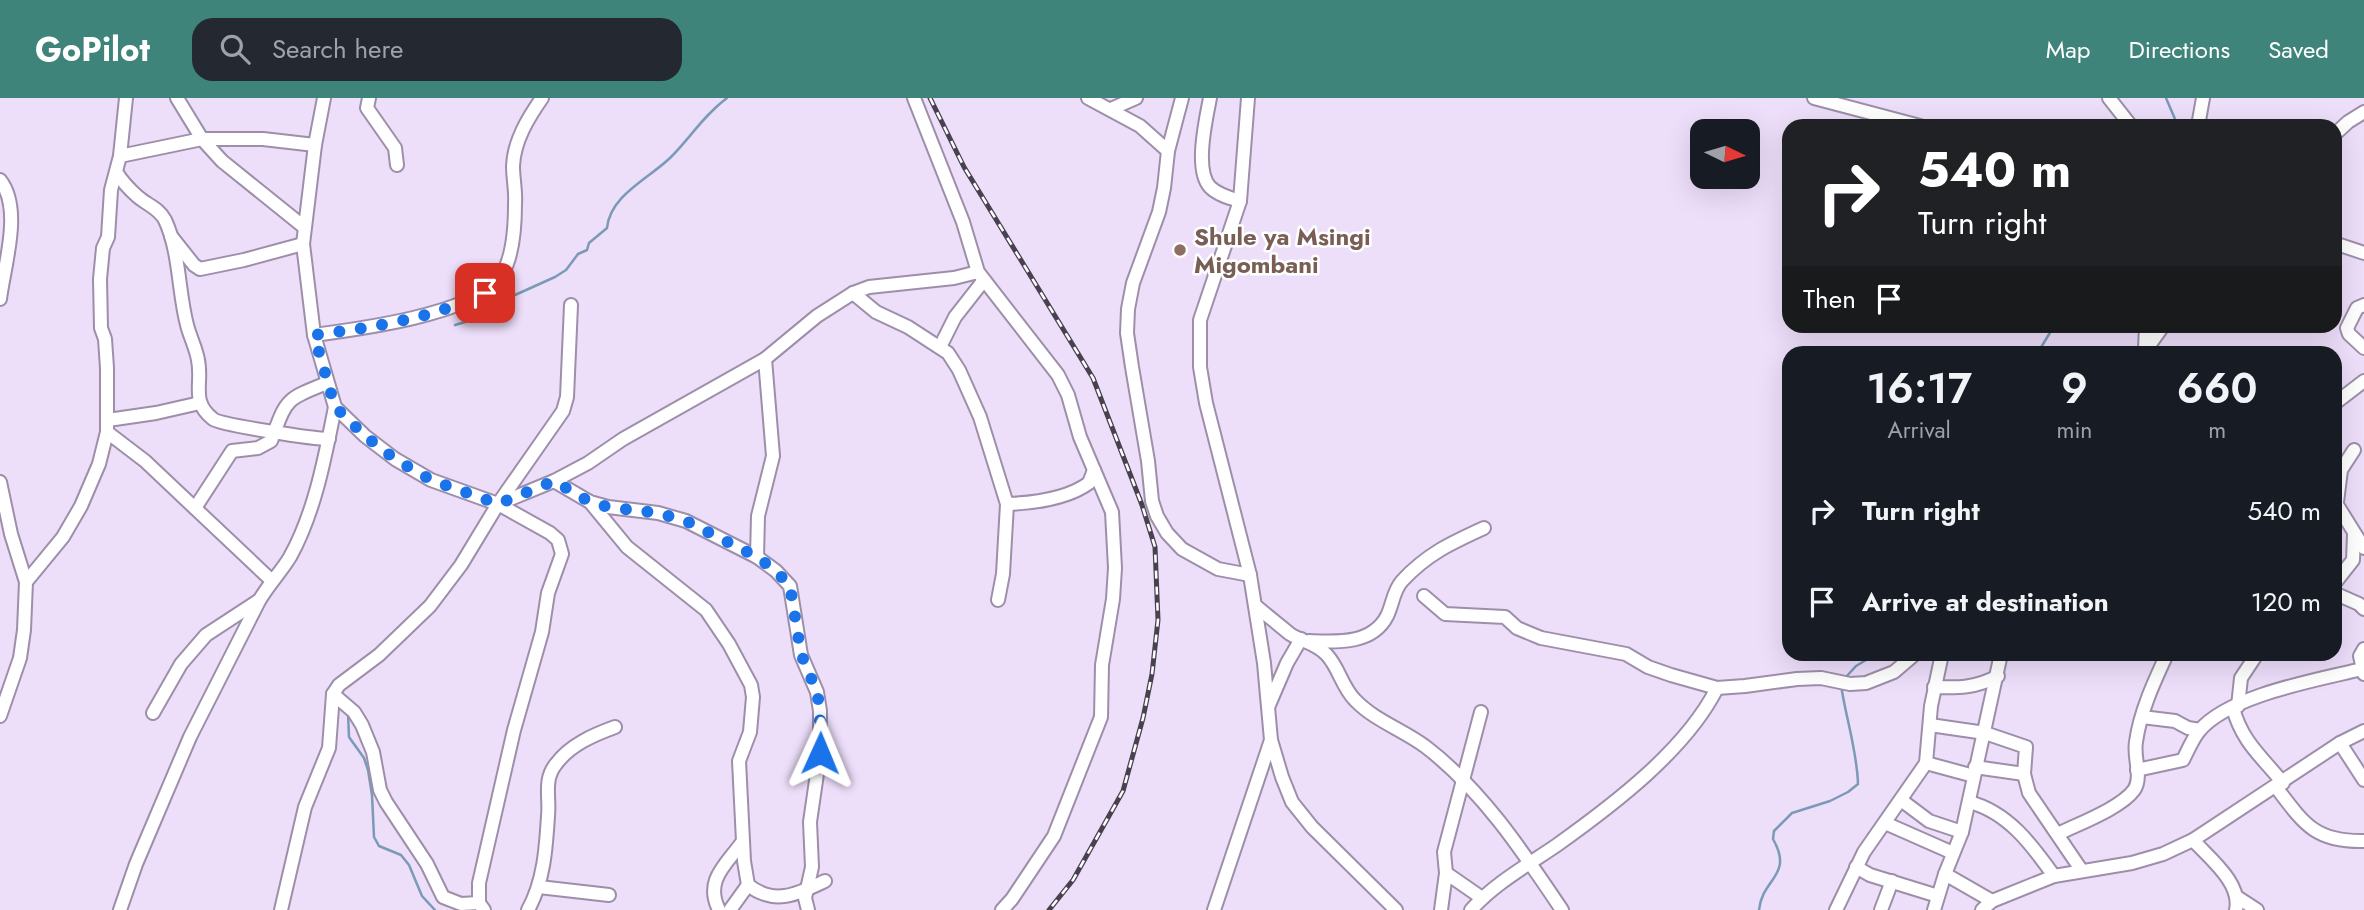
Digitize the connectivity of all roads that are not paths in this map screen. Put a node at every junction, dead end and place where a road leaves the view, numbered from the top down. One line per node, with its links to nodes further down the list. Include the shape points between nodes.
1 (126, 98): 24 (street)
2 (177, 98): 21 (street)
3 (324, 98): 22 (street)
4 (369, 98): 25 (street, via 367,108 395,148)
5 (542, 98): 39 (street, via 514,156 512,238 499,280 485,293 449,309)
6 (914, 98): 34 (street)
7 (1088, 98): 15 (street)
8 (1136, 98): 15 (street)
9 (1182, 98): 23 (street)
10 (1210, 98): 28 (street, via 1204,178 1223,196)
11 (1248, 98): 28 (street)
12 (1814, 98): 17 (street)
13 (2109, 98): 18 (street)
14 (2203, 98): 19 (street)
15 (1111, 109): 23 (street, via 1140,126)
16 (2364, 112): 20 (street)
17 (1894, 119)
18 (2126, 119)
19 (2199, 119)
20 (2342, 128)
21 (202, 139): 22 (street); 24 (street); 29 (street, via 222,161)
22 (315, 145): 29 (street)
23 (1168, 151): 66 (street, via 1158,212 1128,309 1152,501 1167,533 1182,549 1218,569)
24 (120, 156): 26 (street)
25 (397, 165)
26 (116, 172): 30 (street, via 159,211); 48 (street, via 100,279)
27 (0, 180): 36 (street, via 8,192 10,230)
28 (1240, 201): 66 (street, via 1200,320 1200,367)
29 (304, 227): 31 (street)
30 (169, 233): 31 (street, via 200,269); 46 (street, via 198,357)
31 (303, 244): 39 (street)
32 (2342, 246): 33 (street)
33 (2364, 253)
34 (981, 276): 35 (street, via 869,287); 40 (street); 53 (street, via 1058,375)
35 (853, 293): 40 (street, via 876,313); 42 (street)
36 (0, 299)
37 (571, 305): 57 (street, via 563,411)
38 (2364, 305): 41 (street, via 2347,328)
39 (314, 335): 44 (street)
40 (940, 347): 58 (street, via 954,359 980,418)
41 (2364, 348)
42 (765, 359): 54 (street); 64 (street, via 772,456 758,516)
43 (2364, 381): 45 (street)
44 (327, 383): 47 (street); 49 (street, via 285,405)
45 (2342, 396)
46 (200, 403): 48 (street); 49 (street, via 214,420)
47 (335, 407): 50 (street); 57 (street, via 395,459 431,480)
48 (108, 426): 59 (street); 68 (street, via 99,464 81,506 63,537)
49 (275, 431): 50 (street); 59 (street, via 265,445 232,452)
50 (329, 439): 67 (street, via 299,537)
51 (2354, 450): 52 (street)
52 (2342, 468)
53 (1094, 470): 58 (street, via 1083,488 1043,500); 139 (street, via 1112,512 1115,542 1101,717 1054,836)
54 (554, 481): 56 (street); 57 (street)
55 (0, 482): 68 (street)
56 (590, 502): 64 (street, via 686,521); 113 (street, via 627,547 706,610 751,685 750,732 739,761)
57 (498, 504): 86 (street, via 430,606); 132 (street, via 550,533 562,554 548,593 479,883)
58 (1007, 504): 71 (street)
59 (195, 508): 67 (street)
60 (2342, 512): 62 (street)
61 (1483, 528): 75 (street, via 1425,559 1398,587 1386,619 1364,636 1348,642)
62 (2354, 535): 63 (street); 65 (street, via 2353,560)
63 (2364, 548)
64 (757, 557): 126 (street, via 790,586 801,654 820,711)
65 (2342, 574)
66 (1251, 575): 73 (street)
67 (271, 580): 72 (street)
68 (26, 582): 91 (street, via 20,658)
69 (1424, 596): 85 (street, via 1445,614 1504,617 1541,638 1626,654 1648,667)
70 (2342, 597): 74 (street)
71 (998, 600)
72 (259, 601): 90 (street, via 206,635 181,664); 133 (street, via 190,737)
73 (1257, 607): 75 (street); 88 (street)
74 (2364, 609)
75 (1304, 640): 88 (street, via 1287,663); 105 (street, via 1329,658 1355,700 1424,745)
76 (2364, 649): 82 (street, via 2360,656)
77 (1907, 661): 85 (street, via 1894,672 1866,683 1821,678)
78 (1940, 661): 84 (street)
79 (2000, 661): 83 (street)
80 (2164, 661): 92 (street)
81 (2252, 661): 87 (street, via 2241,678)
82 (2363, 672): 87 (street, via 2276,689)
83 (1998, 676): 84 (street, via 1968,688); 97 (street)
84 (1934, 687): 93 (street)
85 (1717, 688): 116 (street, via 1708,707 1647,772)
86 (333, 694): 132 (street, via 362,725 377,766 380,790 443,897); 134 (street, via 329,748 305,807)
87 (2235, 707): 95 (street); 106 (street, via 2238,728)
88 (1268, 708): 98 (street)
89 (1481, 712): 105 (street)
90 (153, 713)
91 (0, 716)
92 (2142, 717): 95 (street); 101 (street, via 2134,752)
93 (1930, 725): 97 (street); 100 (street)
94 (615, 727): 125 (street, via 573,748 549,776)
95 (2200, 730): 101 (street, via 2183,760)
96 (2364, 731): 99 (street)
97 (1985, 733): 102 (street); 103 (street, via 2025,747)
98 (1271, 740): 140 (street); 141 (street, via 1292,802)
99 (2340, 743): 104 (street); 106 (street)
100 (1926, 764): 102 (street); 107 (street)
101 (2137, 770): 111 (street, via 2135,789 2128,796)
102 (1975, 772): 103 (street); 108 (street)
103 (2024, 774): 111 (street, via 2029,793)
104 (2364, 780)
105 (1463, 782): 116 (street); 119 (street, via 1444,852)
106 (2280, 785): 112 (street); 114 (street, via 2296,814 2323,836)
107 (1901, 800): 109 (street); 110 (street, via 1929,821)
108 (1969, 802): 110 (street); 121 (street, via 2006,820)
109 (1885, 823): 115 (street); 117 (street)
110 (1962, 832): 115 (street)
111 (2058, 834): 118 (street)
112 (2193, 840): 118 (street, via 2132,863); 131 (street, via 2224,876)
113 (743, 841): 124 (street); 136 (street, via 714,881 712,897)
114 (2364, 841)
115 (1953, 853): 120 (street)
116 (1530, 862): 129 (street); 144 (street)
117 (1856, 867): 123 (street); 145 (street)
118 (2082, 871): 121 (street)
119 (1446, 873): 129 (street); 142 (street)
120 (1945, 874): 128 (street); 130 (street)
121 (2054, 876): 130 (street)
122 (825, 881): 126 (street)
123 (1892, 881): 128 (street); 146 (street)
124 (748, 885): 126 (street, via 768,897); 137 (street)
125 (539, 887): 127 (street); 135 (street)
126 (807, 890): 138 (street)
127 (609, 895)
128 (1938, 895): 147 (street)
129 (1482, 898): 143 (street)
130 (1992, 901): 148 (street)
131 (2236, 903): 149 (street)
132 (482, 907)
133 (120, 910)
134 (281, 910)
135 (528, 910)
136 (719, 910)
137 (730, 910)
138 (808, 910)
139 (1002, 910)
140 (1214, 910)
141 (1396, 910)
142 (1441, 910)
143 (1471, 910)
144 (1562, 910)
145 (1836, 910)
146 (1881, 910)
147 (1934, 910)
148 (1982, 910)
149 (2257, 910)

